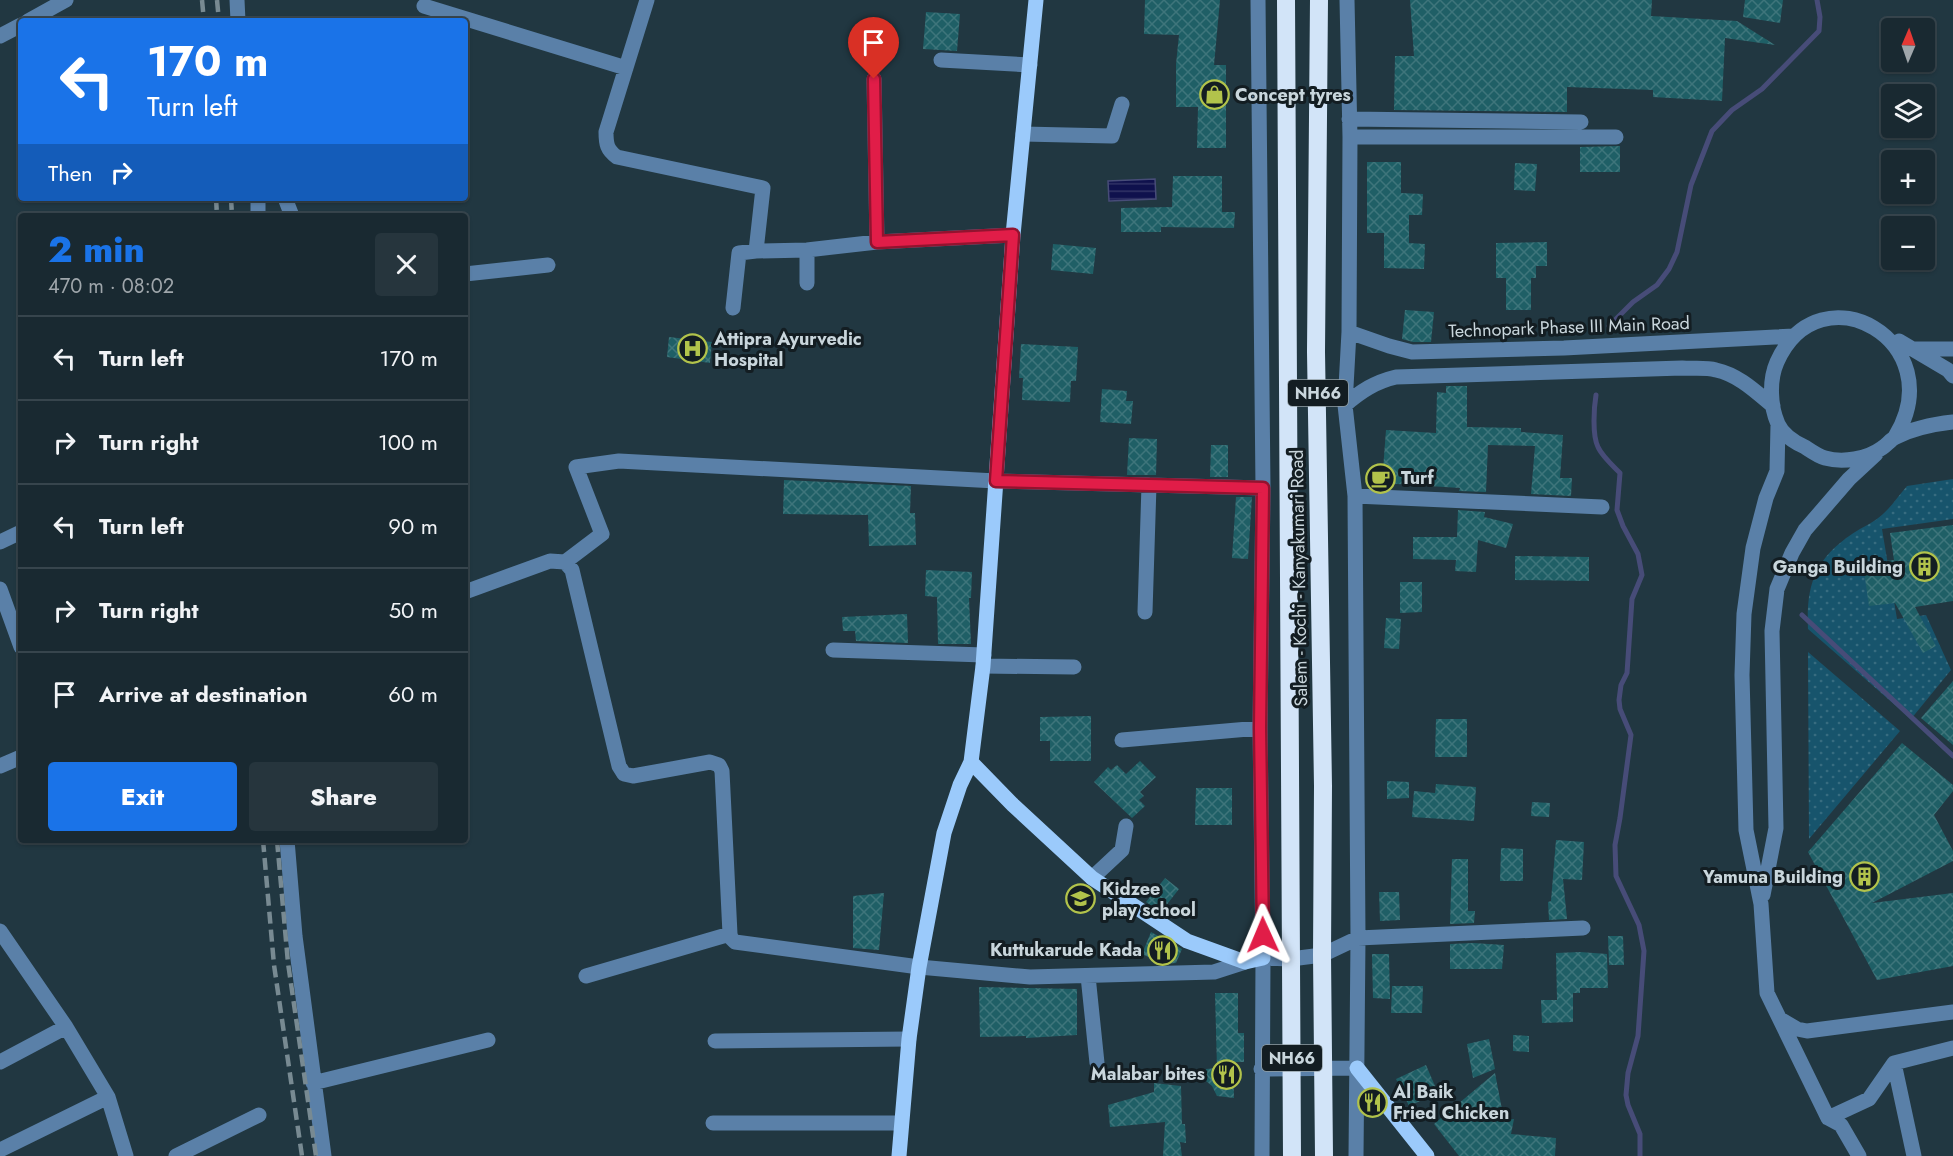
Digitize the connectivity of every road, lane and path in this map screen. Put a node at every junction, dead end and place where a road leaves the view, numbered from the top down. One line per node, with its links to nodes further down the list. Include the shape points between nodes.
1 (66, 0): 10 (street)
2 (237, 0): 11 (street)
3 (647, 0): 18 (street)
4 (1036, 0): 17 (main road)
5 (1258, 0): 48 (street)
6 (1286, 0): 76 (highway, Salem - Kochi - Kanyakumari Road / NH66)
7 (1319, 0): 74 (highway, Salem - Kochi - Kanyakumari Road / NH66, via 1316,352)
8 (1347, 0): 21 (street)
9 (424, 6): 12 (street)
10 (39, 18)
11 (238, 18)
12 (463, 18)
13 (468, 20): 18 (street)
14 (18, 27): 15 (street)
15 (0, 36)
16 (941, 60): 17 (street)
17 (1030, 65): 23 (main road)
18 (626, 68): 29 (street, via 606,132 610,153 763,188)
19 (874, 79): 27 (street)
20 (1122, 104): 23 (street, via 1112,136)
21 (1349, 119): 22 (street); 24 (street)
22 (1581, 122)
23 (1023, 134): 26 (main road)
24 (1350, 137): 25 (street); 34 (street)
25 (1616, 137)
26 (1013, 235): 27 (street); 46 (main road)
27 (877, 242): 28 (street)
28 (807, 250): 29 (street); 32 (street)
29 (756, 251): 33 (street, via 739,253)
30 (548, 265): 31 (street)
31 (468, 274)
32 (807, 283)
33 (733, 308)
34 (1349, 332): 35 (street, Technopark Phase III Main Road, via 1412,352); 40 (street)
35 (1794, 336): 36 (street, via 1826,319 1844,317 1879,327); 41 (street, via 1774,368)
36 (1894, 338): 38 (street); 44 (street, via 1912,369 1914,387 1906,422)
37 (1953, 349): 38 (street)
38 (1914, 350): 39 (street)
39 (1953, 376)
40 (1345, 405): 41 (street, via 1362,390 1396,377 1682,368 1730,375); 49 (street)
41 (1773, 406): 43 (street)
42 (1953, 422): 44 (street)
43 (1778, 425): 45 (street, via 1791,440 1825,458 1863,457); 69 (street, via 1777,471 1753,548 1744,614 1746,830)
44 (1895, 437): 45 (street)
45 (1881, 449): 69 (street, via 1805,530 1778,589 1772,631 1776,828)
46 (996, 481): 47 (street); 53 (street, via 619,461 576,468 602,534); 59 (main road)
47 (1149, 485): 48 (street); 56 (street)
48 (1263, 488): 61 (street)
49 (1355, 496): 50 (street); 73 (street)
50 (1602, 507)
51 (18, 533): 52 (street)
52 (0, 542)
53 (566, 562): 55 (street, via 550,561); 72 (street, via 572,570 624,774 633,777 710,762 722,771)
54 (0, 589): 57 (street)
55 (468, 591)
56 (1145, 612)
57 (18, 638)
58 (834, 650): 59 (street)
59 (984, 661): 60 (street); 64 (main road)
60 (1074, 667)
61 (1260, 728): 62 (street); 75 (street)
62 (1122, 740)
63 (18, 758): 65 (street)
64 (971, 762): 68 (main road); 78 (main road, via 944,833)
65 (0, 766)
66 (1126, 826): 68 (street, via 1122,850)
67 (287, 843): 95 (street)
68 (1092, 878): 77 (main road, via 1187,941)
69 (1761, 904): 82 (street, via 1767,993)
70 (1583, 928): 73 (street)
71 (0, 931): 83 (street)
72 (730, 934): 78 (street, via 740,944); 79 (street)
73 (1358, 938): 74 (street); 92 (street)
74 (1322, 955): 76 (street); 91 (highway, Salem - Kochi - Kanyakumari Road / NH66)
75 (1263, 958): 76 (street); 77 (main road); 93 (street)
76 (1291, 959): 94 (highway, Salem - Kochi - Kanyakumari Road / NH66)
77 (1245, 962): 80 (street, via 1214,972)
78 (918, 967): 80 (street, via 1030,977); 84 (main road)
79 (586, 976)
80 (1088, 976): 89 (street)
81 (1953, 1012): 82 (street, via 1807,1031)
82 (1777, 1017): 98 (street)
83 (66, 1027): 88 (street); 96 (street)
84 (909, 1039): 86 (street); 100 (main road)
85 (488, 1040): 95 (street)
86 (715, 1041)
87 (1953, 1048): 90 (street)
88 (0, 1062)
89 (1097, 1063)
90 (1894, 1063): 98 (street, via 1869,1099); 112 (street)
91 (1324, 1068): 92 (street); 94 (street); 108 (highway, Salem - Kochi - Kanyakumari Road / NH66)
92 (1357, 1068): 109 (street); 110 (main road)
93 (1261, 1069): 94 (street); 106 (street)
94 (1292, 1069): 107 (highway, Salem - Kochi - Kanyakumari Road / NH66)
95 (313, 1083): 104 (street)
96 (108, 1097): 101 (street); 102 (street)
97 (259, 1115): 103 (street)
98 (1828, 1118): 111 (street, via 1841,1125)
99 (713, 1123): 100 (street)
100 (901, 1123): 105 (main road)
101 (0, 1150)
102 (126, 1156)
103 (177, 1156)
104 (324, 1156)
105 (899, 1156)
106 (1262, 1156)
107 (1292, 1156)
108 (1324, 1156)
109 (1356, 1156)
110 (1427, 1156)
111 (1859, 1156)
112 (1914, 1156)

